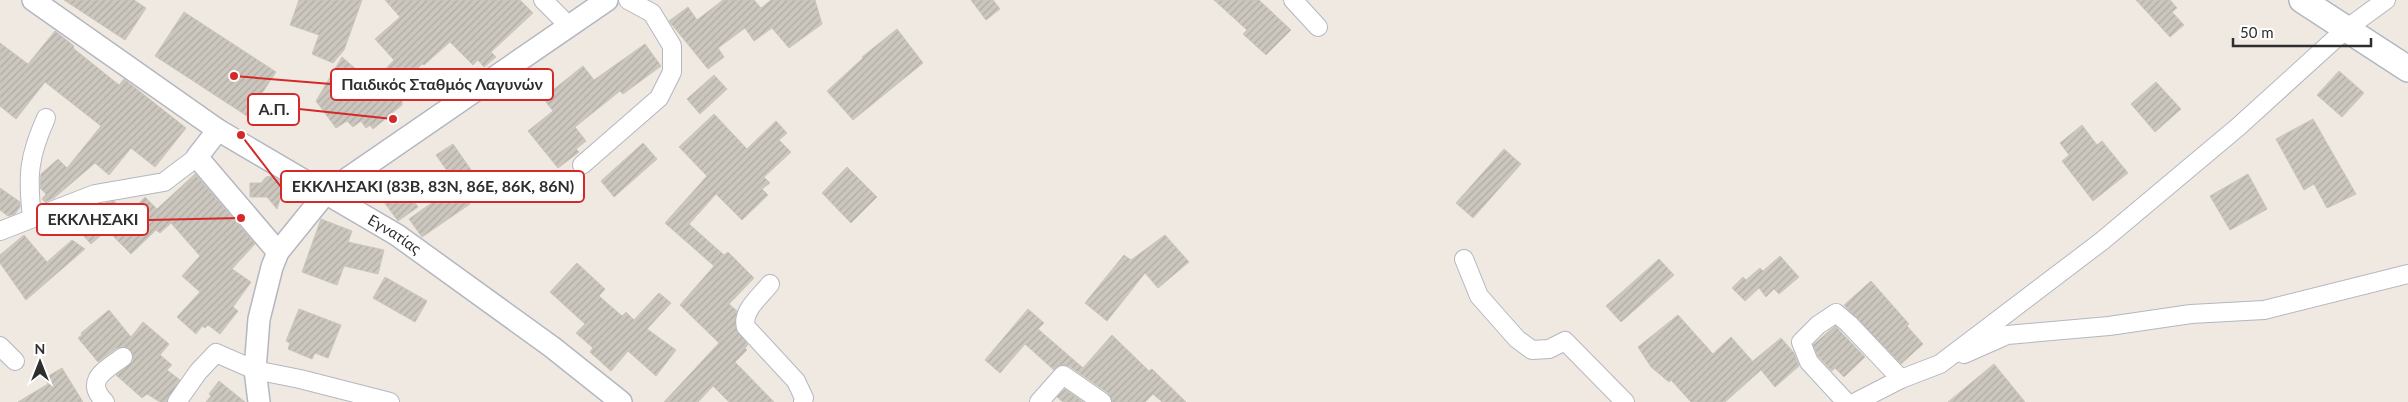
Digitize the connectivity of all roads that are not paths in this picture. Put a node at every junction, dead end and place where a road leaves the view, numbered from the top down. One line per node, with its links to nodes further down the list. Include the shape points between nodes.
1 (33, 0): 13 (street, Εγνατίας)
2 (543, 0): 8 (street)
3 (607, 0): 8 (street)
4 (628, 0): 15 (street, via 652,13 672,46 672,72 659,98)
5 (1293, 0): 9 (street)
6 (2302, 0): 10 (main road)
7 (2386, 0): 10 (street)
8 (569, 26): 16 (street)
9 (1318, 27)
10 (2346, 29): 11 (main road); 26 (street, via 2238,127 2102,241)
11 (2408, 69)
12 (46, 118): 17 (street, via 29,164)
13 (218, 130): 14 (street); 16 (street, Εγνατίας)
14 (197, 157): 17 (street, via 164,182 95,194); 19 (street)
15 (582, 165)
16 (325, 194): 19 (street); 33 (street, Εγνατίας, via 408,243 552,347)
17 (32, 217): 18 (street)
18 (0, 231)
19 (278, 252): 27 (street, via 261,310)
20 (1464, 259): 37 (street, via 1479,296 1517,338 1532,350 1549,349 1565,341)
21 (2408, 274): 26 (street, via 2264,310 2191,314 2110,326 2007,335)
22 (770, 284): 34 (street, via 744,321 796,381)
23 (0, 346): 25 (street)
24 (123, 357): 29 (street, via 98,376 95,385)
25 (15, 360)
26 (1940, 364): 28 (street)
27 (255, 370): 30 (street, via 216,353); 31 (street); 32 (street)
28 (1901, 379): 38 (street, via 1836,313 1801,342 1809,362); 39 (street)
29 (105, 402)
30 (177, 402)
31 (260, 402)
32 (390, 402)
33 (621, 402)
34 (803, 402)
35 (1039, 402): 36 (street, via 1063,375)
36 (1102, 402)
37 (1625, 402)
38 (1846, 402)
39 (1856, 402)

